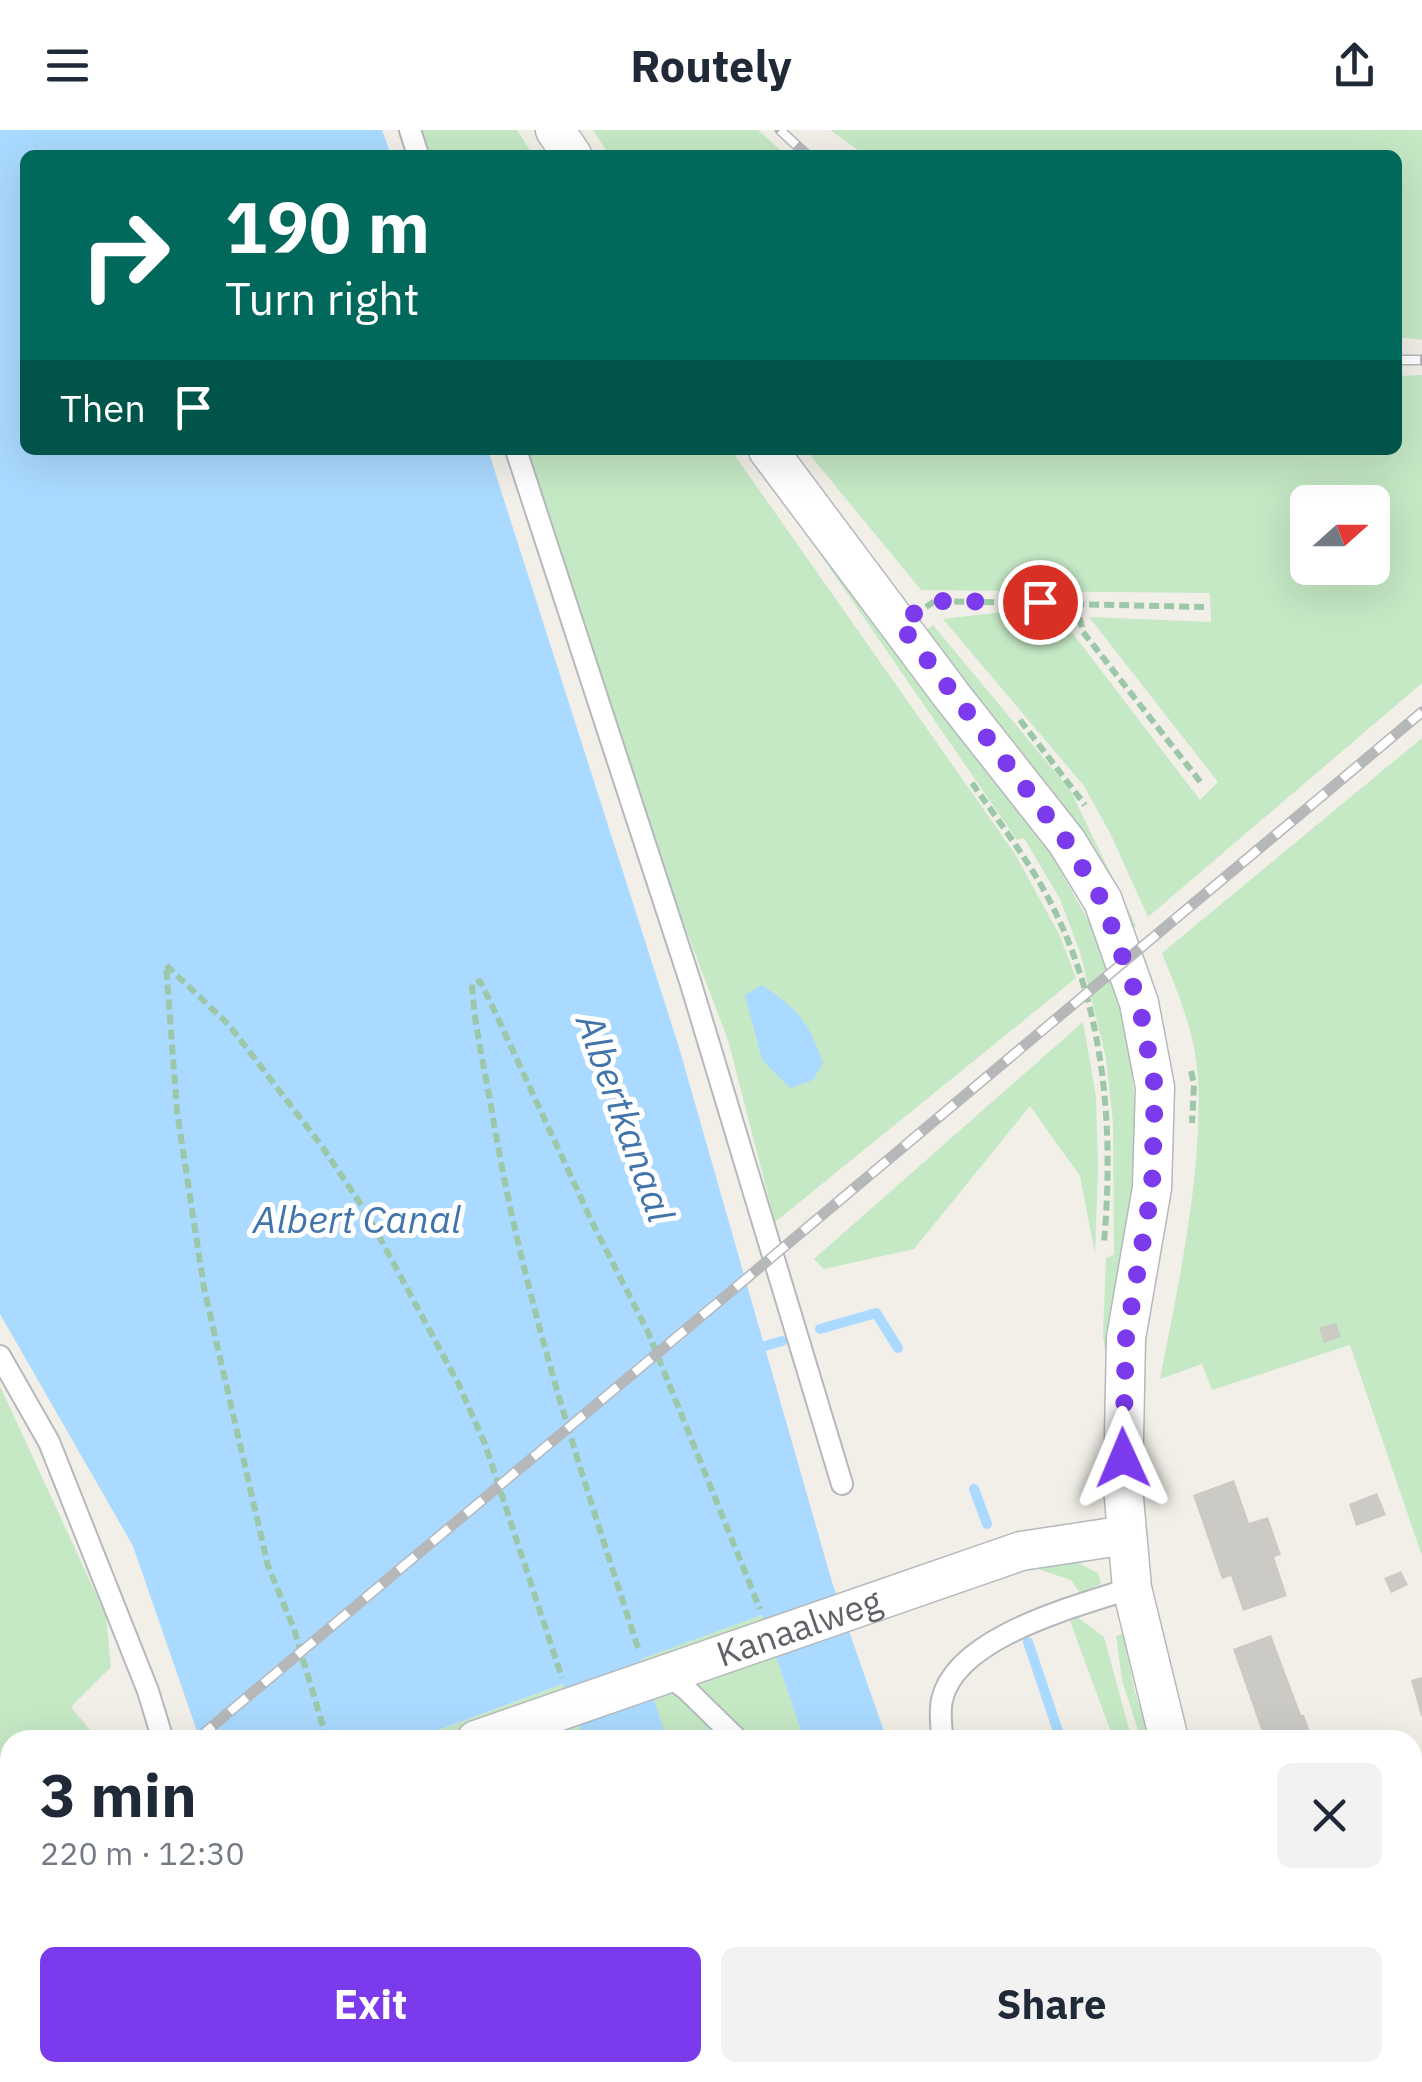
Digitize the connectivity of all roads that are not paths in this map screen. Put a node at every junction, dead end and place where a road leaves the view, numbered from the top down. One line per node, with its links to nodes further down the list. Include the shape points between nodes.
1 (518, 455): 4 (lane, via 690,981)
2 (771, 455): 5 (street, via 795,490 914,607 1103,902 1139,1003 1155,1087 1152,1188 1126,1338)
3 (0, 1356): 8 (lane, via 49,1442)
4 (842, 1484)
5 (1127, 1535): 6 (street); 7 (street, Kanaalweg, via 1021,1552)
6 (1132, 1588): 11 (lane, via 1006,1632 961,1666 942,1699); 12 (street)
7 (653, 1667): 9 (street, Kanaalweg); 10 (lane, via 686,1688)
8 (160, 1730)
9 (500, 1730)
10 (728, 1730)
11 (942, 1730)
12 (1166, 1730)

